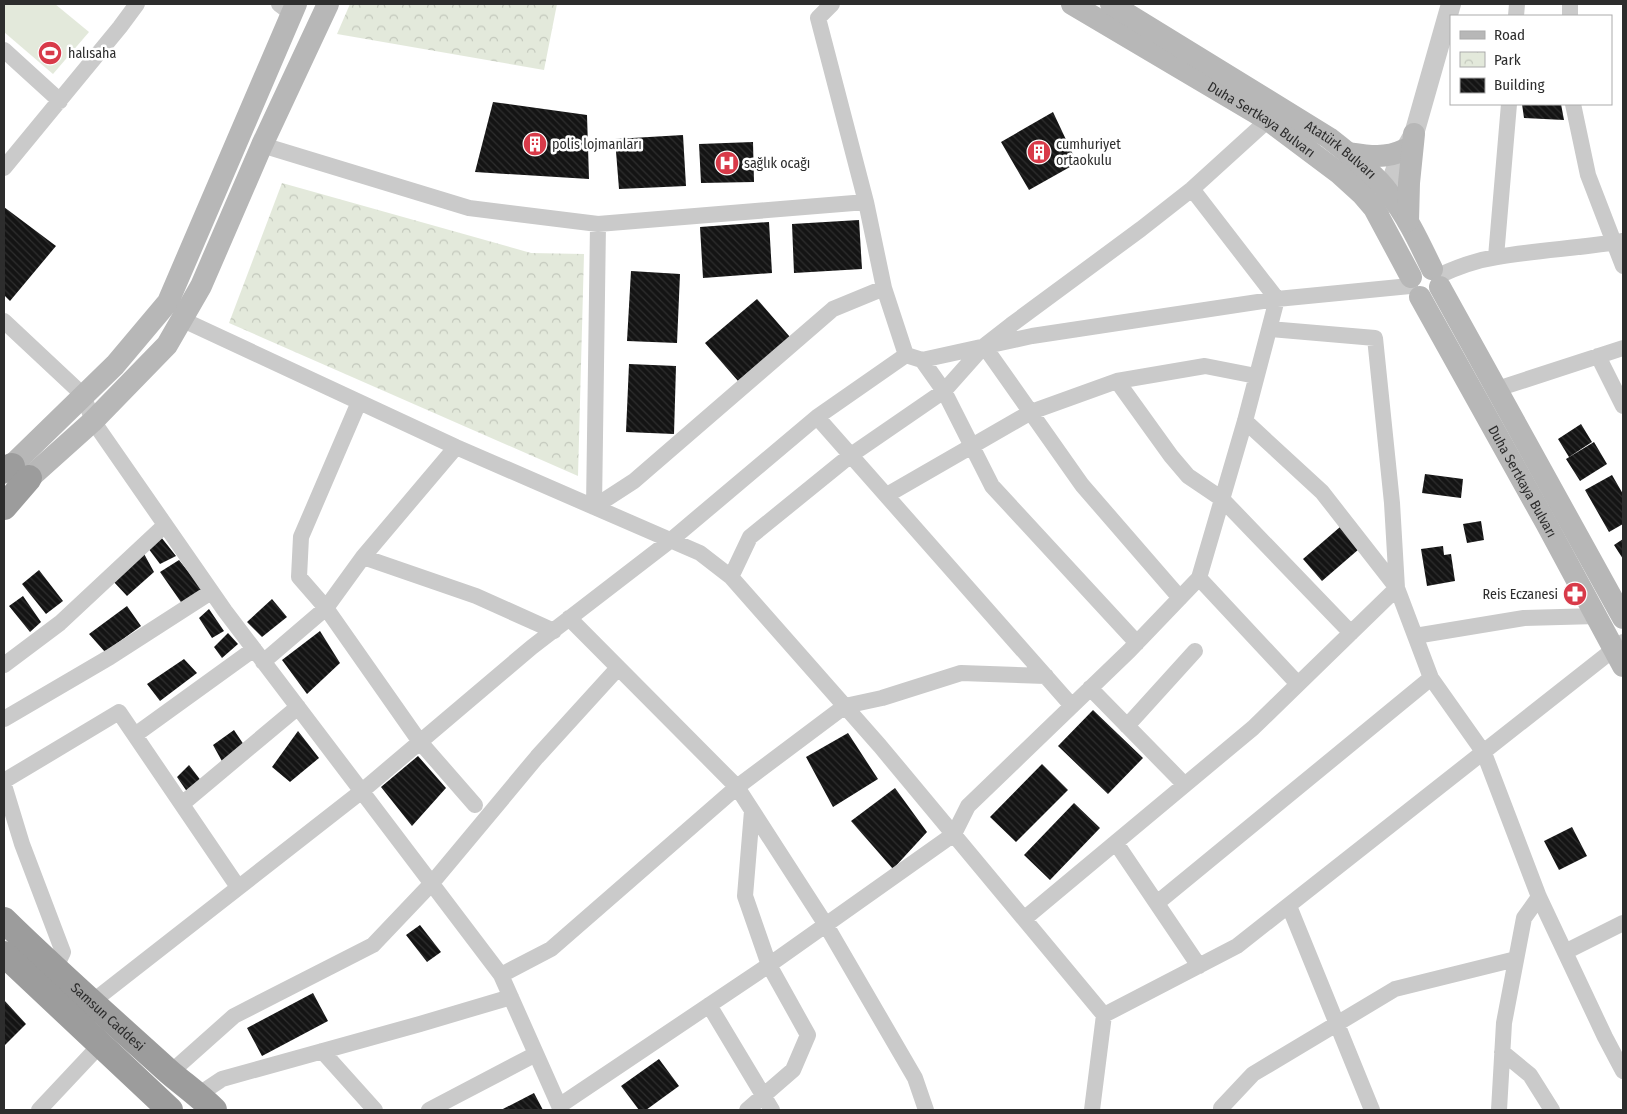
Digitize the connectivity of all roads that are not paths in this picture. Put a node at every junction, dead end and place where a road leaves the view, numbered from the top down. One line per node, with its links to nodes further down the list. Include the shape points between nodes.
1 (137, 4): 9 (street)
2 (328, 4): 14 (main road)
3 (832, 4): 19 (street, via 818,18)
4 (1072, 4): 12 (main road, Duha Sertkaya Bulvarı)
5 (1111, 4): 15 (main road, Atatürk Bulvarı, via 1329,138)
6 (1449, 5): 13 (street)
7 (289, 7): 41 (main road, via 168,302 115,364)
8 (4, 50): 9 (street)
9 (60, 100): 16 (street)
10 (1509, 105): 24 (street)
11 (1573, 105): 23 (street, via 1588,175)
12 (1268, 120): 17 (street); 20 (main road, Duha Sertkaya Bulvarı, via 1340,174 1362,194)
13 (1409, 142): 15 (main road, via 1388,156); 18 (street); 21 (main road)
14 (262, 145): 22 (street, via 469,208); 29 (main road, via 201,286)
15 (1348, 153): 18 (main road, Atatürk Bulvarı)
16 (4, 168)
17 (1192, 189): 28 (street); 32 (street)
18 (1387, 190): 20 (street); 21 (main road, Atatürk Bulvarı)
19 (866, 202): 22 (street); 27 (street)
20 (1380, 218): 26 (main road, Duha Sertkaya Bulvarı)
21 (1408, 222): 26 (main road, Atatürk Bulvarı)
22 (598, 224): 56 (street)
23 (1619, 242): 24 (street); 25 (street)
24 (1496, 257): 26 (street, via 1461,266)
25 (1623, 266)
26 (1425, 282): 28 (street); 39 (main road, Duha Sertkaya Bulvarı); 66 (main road, Duha Sertkaya Bulvarı)
27 (884, 288): 34 (street); 56 (street, via 833,309 634,481)
28 (1277, 299): 31 (street); 32 (street)
29 (181, 319): 42 (street); 47 (main road, via 167,345)
30 (4, 321): 41 (street)
31 (1269, 329): 37 (street); 62 (street, via 1375,338)
32 (984, 346): 36 (street); 40 (street); 44 (street)
33 (1623, 348): 35 (street)
34 (906, 355): 36 (street); 45 (street)
35 (1598, 356): 39 (street); 43 (street)
36 (922, 360): 40 (street)
37 (1256, 376): 38 (street, via 1205,366); 46 (street)
38 (1117, 381): 44 (street); 53 (street, via 1188,476)
39 (1497, 389): 68 (main road, Duha Sertkaya Bulvarı)
40 (944, 392): 48 (street); 50 (street)
41 (83, 395): 47 (street); 51 (main road)
42 (359, 402): 49 (street); 65 (street, via 301,537 299,577)
43 (1623, 406)
44 (1031, 412): 48 (street); 64 (street, via 1082,485)
45 (817, 416): 50 (street); 58 (street)
46 (1245, 420): 53 (street); 62 (street, via 1322,492)
47 (93, 421): 51 (main road); 57 (street)
48 (971, 446): 52 (street); 72 (street, via 992,486)
49 (456, 447): 56 (street); 59 (street)
50 (851, 455): 52 (street); 60 (street, via 750,537)
51 (12, 472): 54 (main road); 55 (highway)
52 (887, 495): 78 (street)
53 (1222, 499): 61 (street); 70 (street)
54 (4, 501)
55 (4, 507)
56 (594, 507): 58 (street)
57 (165, 525): 63 (street); 76 (street, via 60,623)
58 (671, 540): 60 (street, via 700,553); 67 (street)
59 (363, 557): 65 (street); 69 (street, via 476,596)
60 (731, 576): 82 (street)
61 (1199, 578): 64 (street); 80 (street)
62 (1397, 588): 70 (street); 71 (street)
63 (211, 592): 75 (street); 85 (street, via 110,657)
64 (1180, 598): 72 (street)
65 (326, 608): 75 (street); 88 (street)
66 (1596, 616): 71 (street, via 1524,618); 74 (main road, Duha Sertkaya Bulvarı)
67 (569, 618): 69 (street); 77 (street)
68 (1623, 618)
69 (554, 630): 88 (street)
70 (1351, 633): 80 (street)
71 (1415, 636): 79 (street)
72 (1137, 642): 81 (street)
73 (1196, 651): 86 (street)
74 (1620, 652): 89 (street)
75 (258, 655): 84 (street); 87 (street)
76 (4, 665)
77 (618, 668): 93 (street); 100 (street, via 537,757)
78 (1046, 676): 82 (street, via 960,673 882,698); 83 (street)
79 (1431, 678): 89 (street); 104 (street)
80 (1298, 684): 91 (street, via 1252,728)
81 (1090, 688): 83 (street); 86 (street)
82 (845, 706): 93 (street); 98 (street)
83 (1072, 706): 98 (street, via 968,806)
84 (298, 707): 94 (street); 95 (street)
85 (4, 719)
86 (1128, 726): 91 (street)
87 (135, 735): 90 (street, via 119,712); 95 (street)
88 (420, 742): 94 (street); 96 (street)
89 (1484, 753): 102 (street); 105 (street)
90 (4, 780)
91 (1184, 784): 99 (street)
92 (4, 785): 117 (street, via 22,844 63,952)
93 (737, 788): 97 (street); 116 (street, via 551,948)
94 (362, 791): 100 (street); 101 (street)
95 (182, 804): 101 (street)
96 (474, 806)
97 (752, 811): 109 (street); 113 (street, via 745,896)
98 (954, 834): 106 (street); 109 (street)
99 (1116, 842): 104 (street); 106 (street)
100 (432, 883): 116 (street); 128 (street, via 373,945 234,1016)
101 (238, 887): 119 (street)
102 (1539, 897): 110 (street); 112 (street, via 1524,918)
103 (4, 900): 117 (highway, via 28,922)
104 (1157, 903): 114 (street)
105 (1289, 906): 114 (street, via 1237,946); 122 (street)
106 (1024, 919): 121 (street)
107 (4, 920): 117 (highway, Samsun Caddesi)
108 (1623, 923): 110 (street)
109 (826, 925): 113 (street); 137 (street, via 915,1078)
110 (1565, 952): 127 (street)
111 (4, 954): 117 (highway, Samsun Caddesi)
112 (1516, 959): 122 (street, via 1394,989); 125 (street)
113 (769, 965): 120 (street); 130 (street, via 808,1035 794,1070)
114 (1199, 966): 121 (street)
115 (4, 967): 117 (highway)
116 (501, 975): 118 (street)
117 (49, 980): 119 (highway, Samsun Caddesi); 123 (highway, Samsun Caddesi)
118 (511, 997): 124 (street); 126 (street)
119 (92, 1002): 128 (highway, Samsun Caddesi)
120 (709, 1006): 130 (street); 131 (street)
121 (1104, 1015): 138 (street)
122 (1338, 1023): 139 (street, via 1253,1074); 140 (street)
123 (101, 1044): 132 (street); 133 (highway, Samsun Caddesi)
124 (322, 1051): 129 (street, via 222,1079); 134 (street)
125 (1502, 1052): 141 (street); 142 (street, via 1530,1075)
126 (536, 1054): 131 (street); 135 (street)
127 (1623, 1071)
128 (170, 1073): 129 (highway, Samsun Caddesi)
129 (206, 1103)
130 (767, 1104): 136 (street)
131 (560, 1108)
132 (38, 1110)
133 (170, 1110)
134 (375, 1110)
135 (429, 1110)
136 (747, 1110)
137 (926, 1110)
138 (1092, 1110)
139 (1222, 1110)
140 (1372, 1110)
141 (1499, 1110)
142 (1552, 1110)

